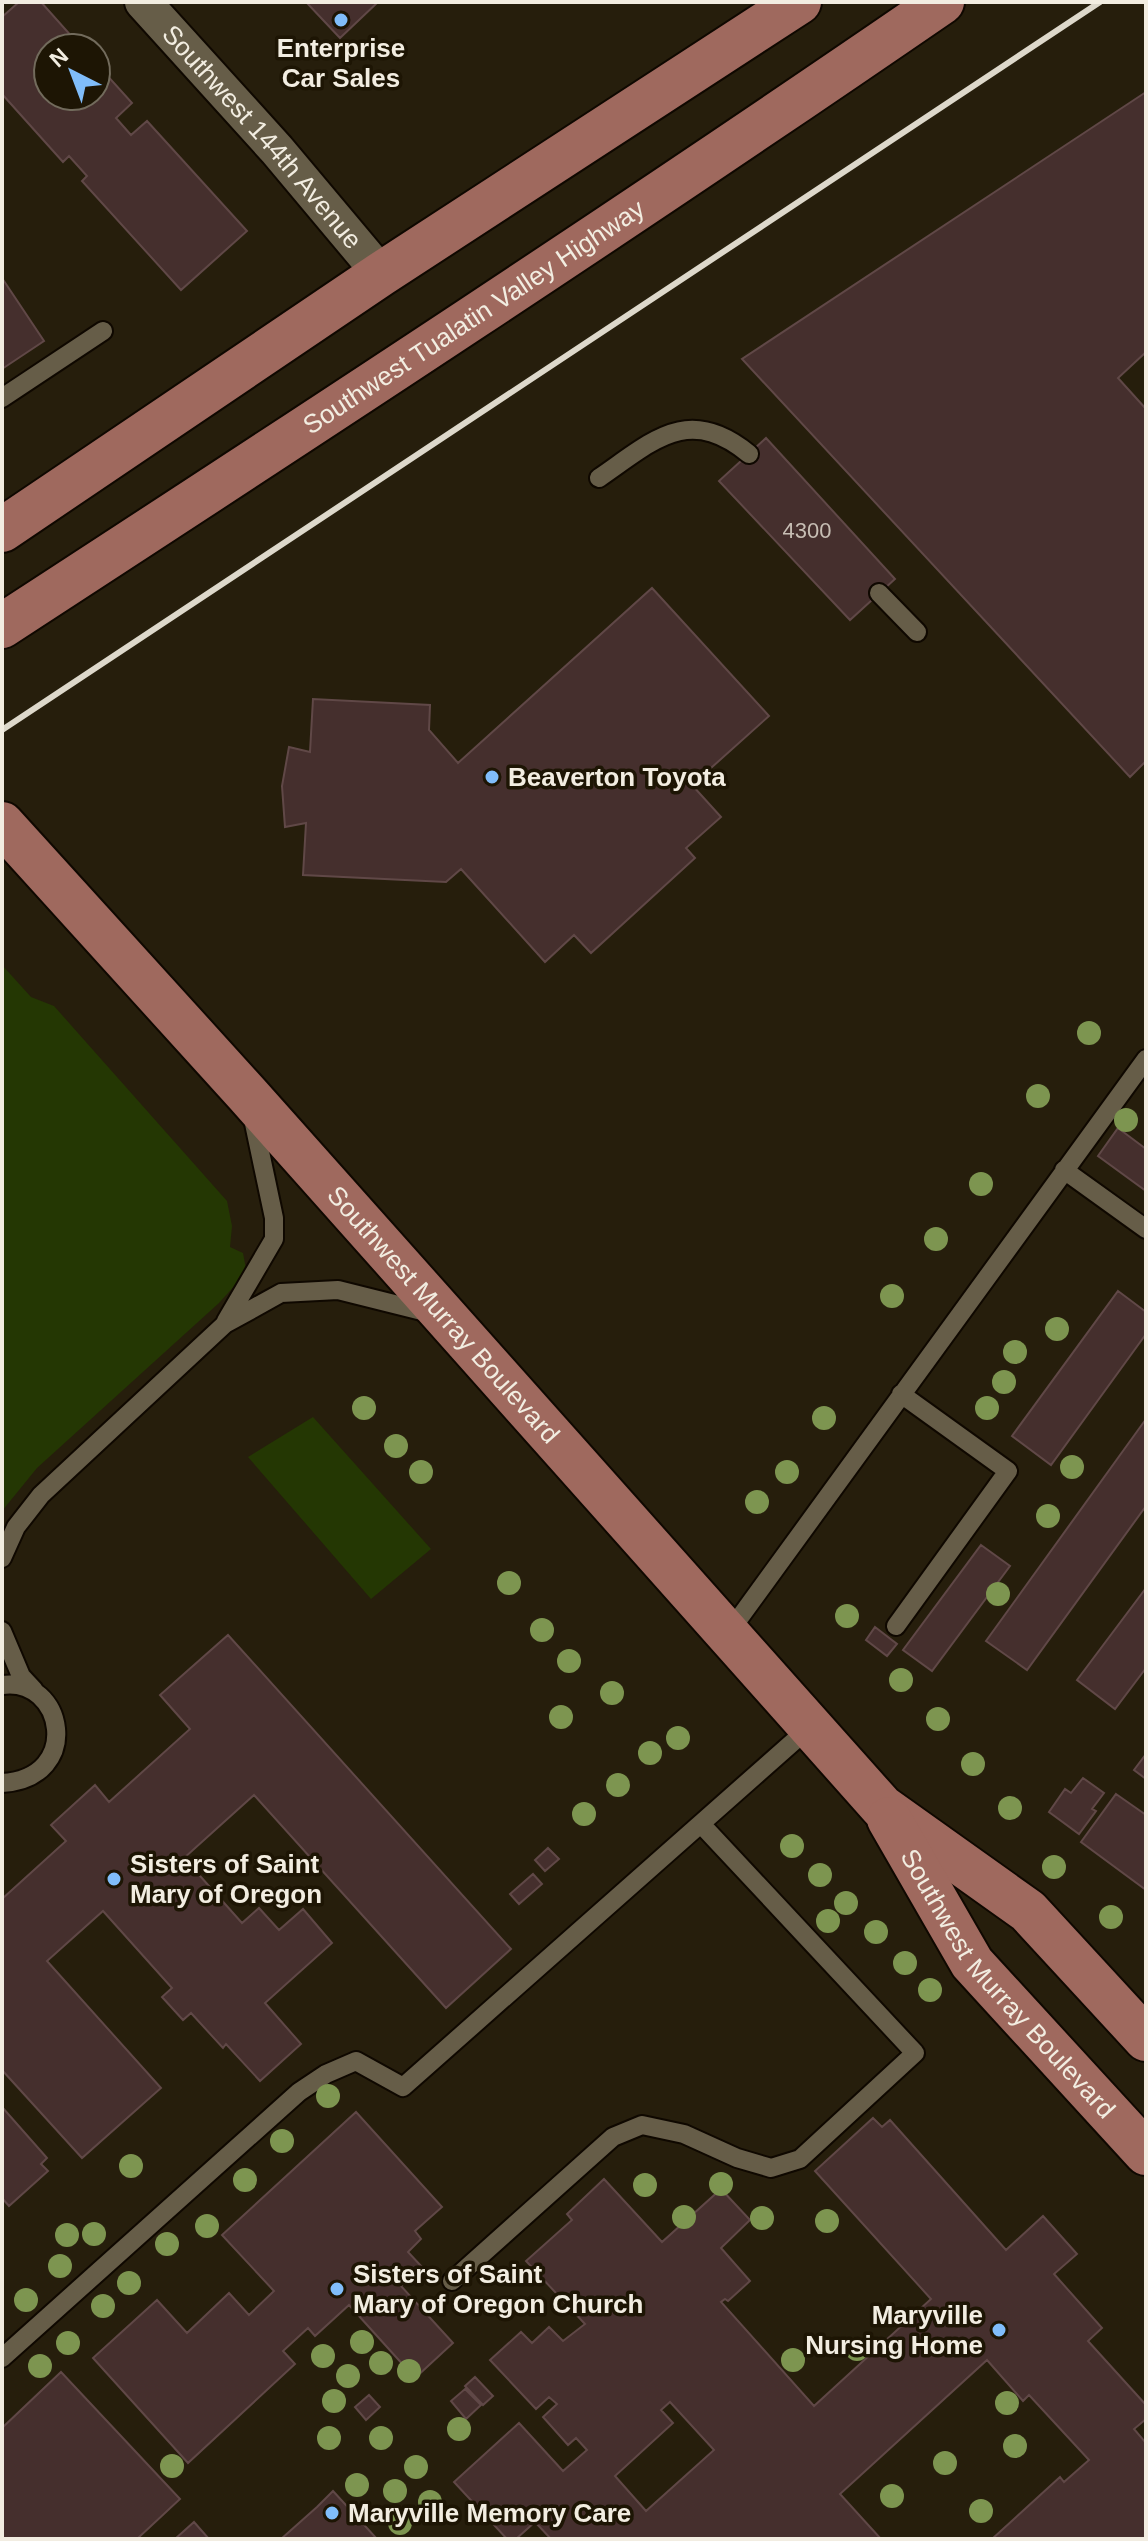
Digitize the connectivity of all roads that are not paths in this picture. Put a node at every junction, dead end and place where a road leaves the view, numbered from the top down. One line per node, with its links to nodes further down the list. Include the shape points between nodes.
1 (143, 2): 4 (street, Southwest 144th Avenue)
2 (799, 2): 4 (main road)
3 (942, 2): 11 (main road, Southwest Tualatin Valley Highway, via 451,334)
4 (381, 274): 9 (main road)
5 (103, 331): 6 (lane)
6 (2, 398)
7 (749, 454): 8 (lane, via 716,432 681,430)
8 (599, 478)
9 (2, 530)
10 (879, 593): 12 (lane)
11 (2, 626)
12 (917, 632)
13 (2, 824): 15 (main road, Southwest Murray Boulevard)
14 (1146, 1059): 16 (lane)
15 (247, 1094): 18 (main road, Southwest Murray Boulevard); 19 (lane, via 274,1239)
16 (1064, 1170): 17 (lane); 20 (lane)
17 (1146, 1229)
18 (445, 1317): 19 (lane, via 321,1290 281,1293); 24 (main road, Southwest Murray Boulevard)
19 (225, 1324): 21 (lane, via 41,1495 16,1527)
20 (901, 1394): 22 (lane, via 1008,1471); 24 (lane)
21 (2, 1558)
22 (896, 1626)
23 (2, 1631): 26 (lane, via 21,1676)
24 (727, 1635): 27 (main road, Southwest Murray Boulevard)
25 (2, 1685): 26 (lane)
26 (39, 1695): 28 (lane, via 57,1726 56,1744 37,1774)
27 (810, 1727): 29 (main road, Southwest Murray Boulevard); 30 (lane)
28 (8, 1784)
29 (882, 1807): 31 (main road, Southwest Murray Boulevard, via 1028,1911); 32 (main road, Southwest Murray Boulevard, via 972,1963)
30 (701, 1824): 33 (lane, via 915,2053 800,2159 771,2168 684,2134 642,2125 613,2137); 34 (lane, via 403,2087 356,2061 299,2092)
31 (1146, 2039)
32 (1146, 2153)
33 (452, 2281)
34 (2, 2358)

